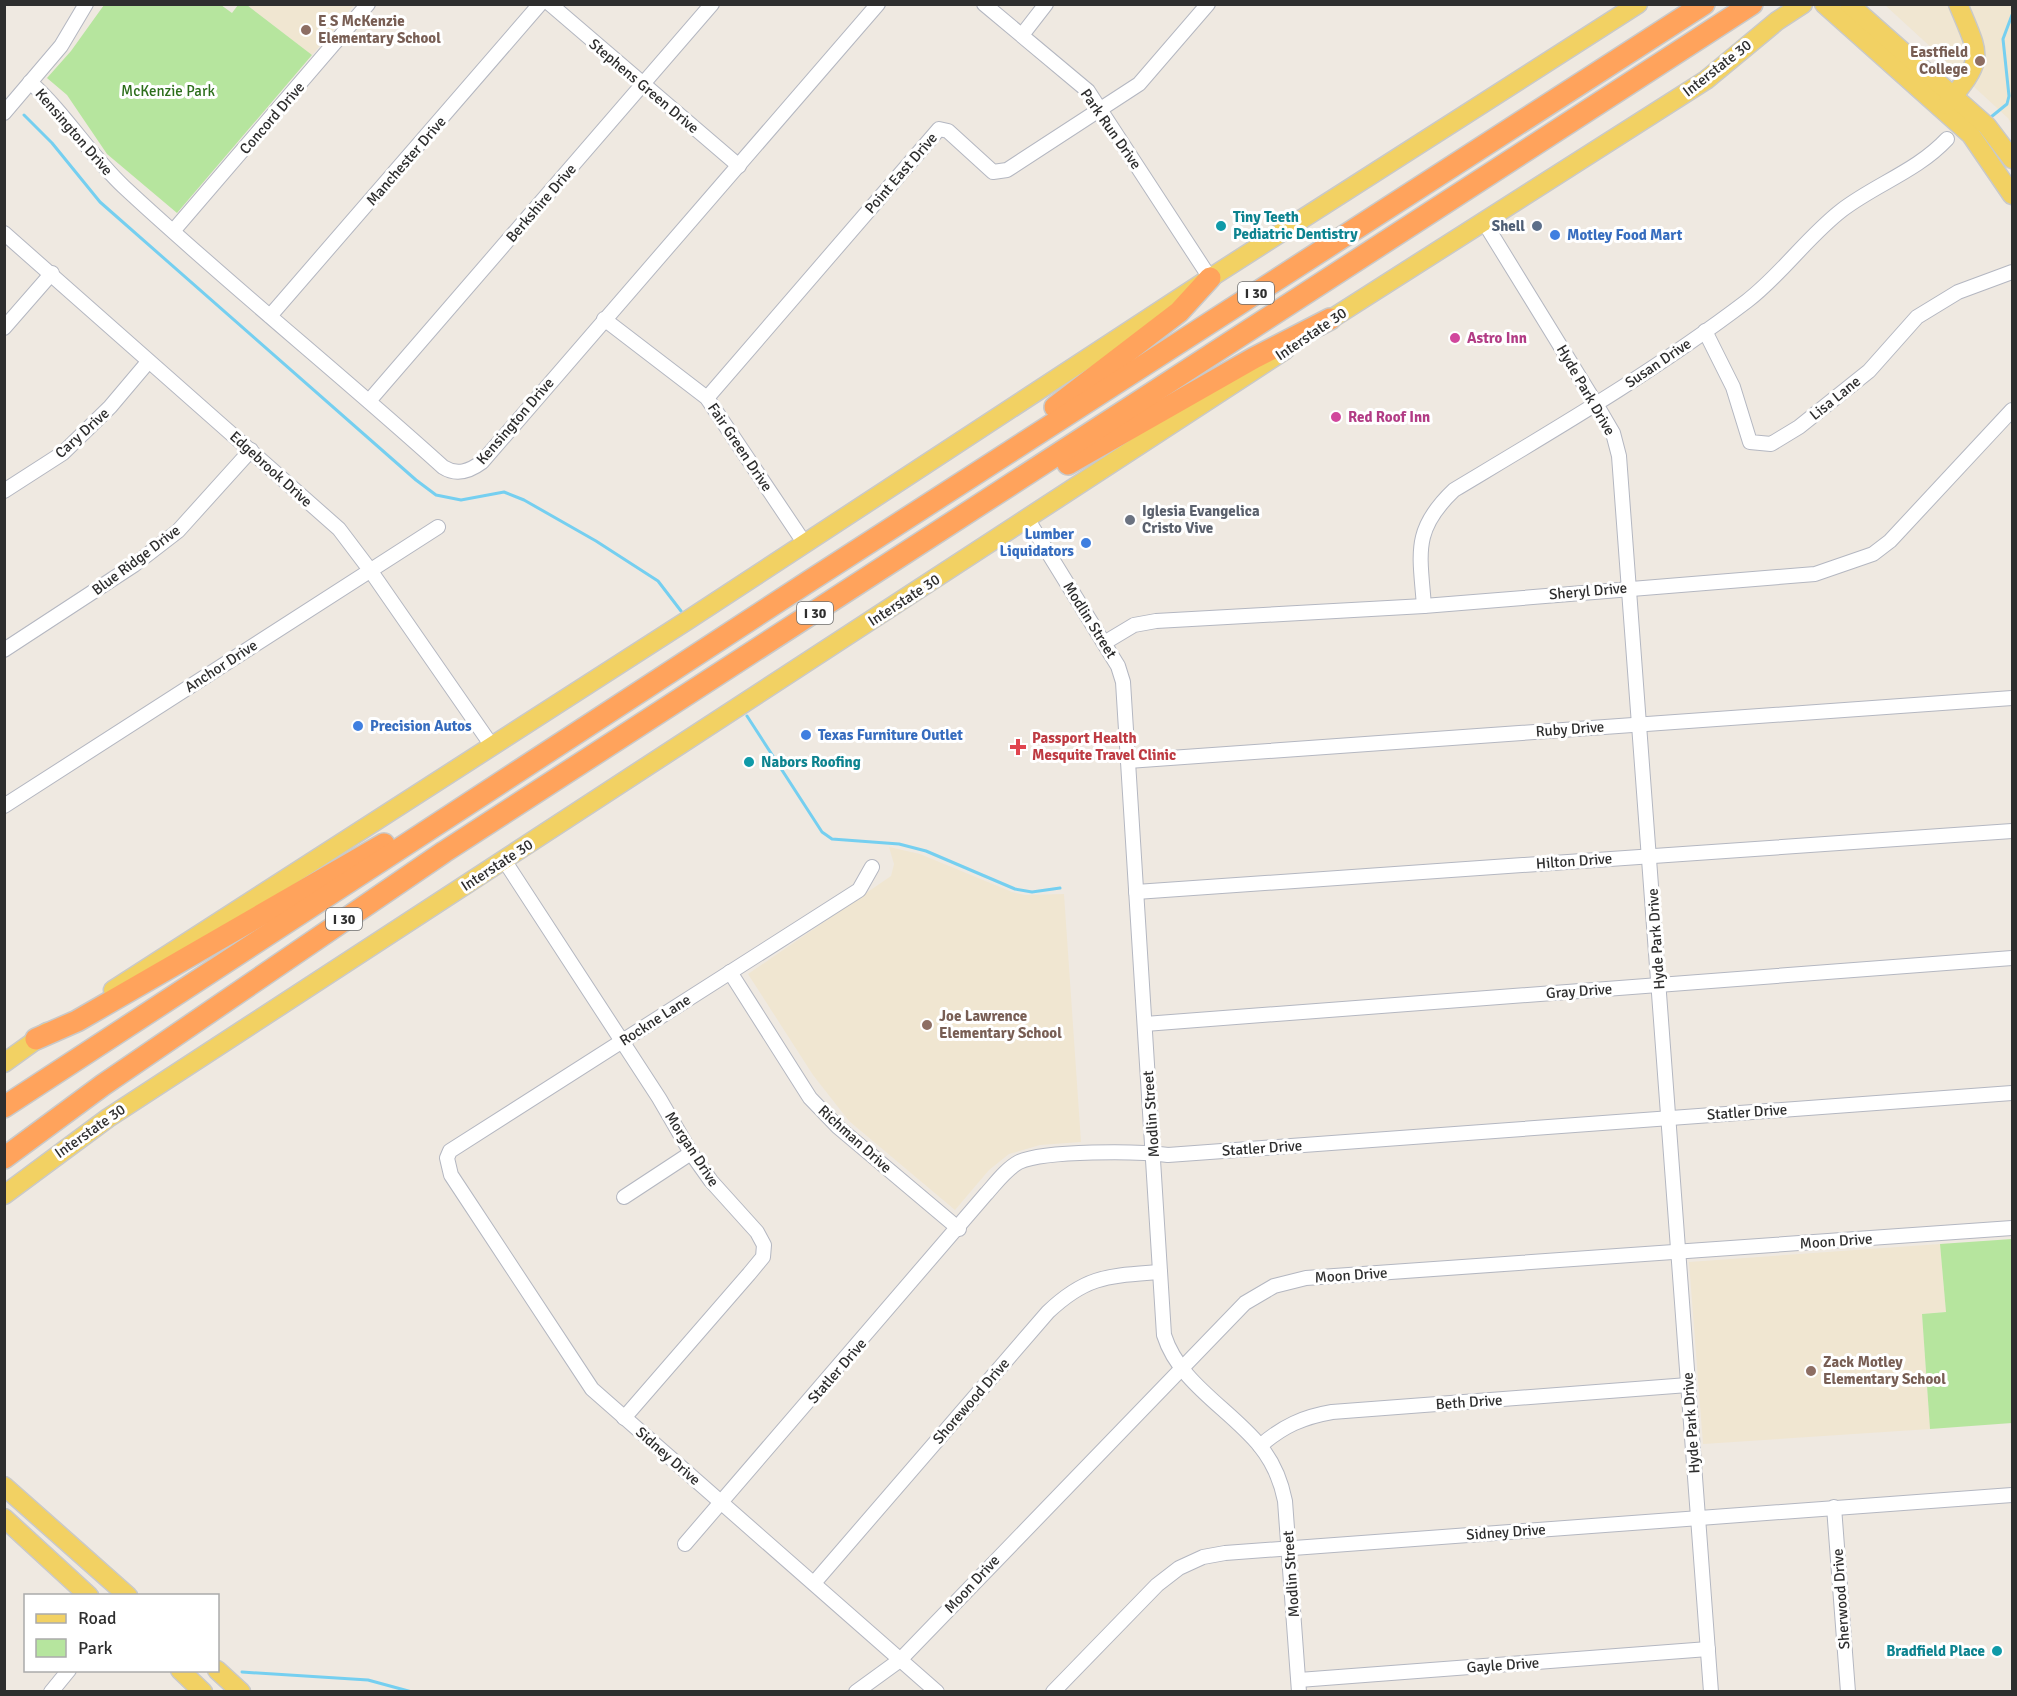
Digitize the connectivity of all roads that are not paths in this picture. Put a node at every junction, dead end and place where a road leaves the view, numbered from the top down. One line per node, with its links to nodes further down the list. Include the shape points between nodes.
1 (86, 4): 17 (street, via 61,46)
2 (368, 4): 27 (street, Concord Drive)
3 (540, 4): 32 (street, Manchester Drive)
4 (550, 4): 18 (street, Stephens Green Drive)
5 (712, 4): 18 (street, Berkshire Drive)
6 (878, 4): 24 (street, Kensington Drive)
7 (984, 4): 16 (street, Park Run Drive)
8 (1046, 4): 16 (street)
9 (1208, 4): 20 (street, Point East Drive, via 1139,84)
10 (1638, 4): 31 (main road)
11 (1704, 4): 44 (highway, I 30)
12 (1752, 4): 47 (highway, I 30)
13 (1803, 4): 26 (main road, Interstate 30, via 1706,80)
14 (1958, 4): 19 (main road, via 1976,51 1976,65)
15 (1836, 8): 19 (main road)
16 (1022, 35): 20 (street, Park Run Drive, via 1088,92)
17 (30, 82): 21 (street); 27 (street, Kensington Drive, via 50,100 100,164)
18 (642, 85): 24 (street, Stephens Green Drive); 39 (street, Berkshire Drive)
19 (1948, 102): 23 (main road, via 1987,126); 25 (main road)
20 (1100, 110): 31 (street, Park Run Drive); 38 (street, Point East Drive, via 1008,170 993,172 948,131 939,129)
21 (4, 113)
22 (1947, 139): 36 (street, Susan Drive, via 1920,164 1842,211 1772,280)
23 (2013, 159)
24 (739, 166): 33 (street, Kensington Drive)
25 (2013, 195)
26 (1484, 222): 34 (main road, Interstate 30); 40 (street, Hyde Park Drive)
27 (174, 230): 32 (street, Kensington Drive)
28 (4, 233): 30 (street, Edgebrook Drive)
29 (2013, 272): 36 (street, Lisa Lane, via 1958,292 1917,317 1869,371 1799,428 1771,444 1750,442 1733,387)
30 (52, 273): 35 (street); 37 (street, Edgebrook Drive)
31 (1210, 278): 44 (highway, via 1179,312); 48 (main road)
32 (270, 316): 39 (street, Kensington Drive)
33 (604, 319): 38 (street, Fair Green Drive); 39 (street, Kensington Drive, via 472,470 447,470)
34 (1330, 319): 45 (main road, Interstate 30); 47 (highway, via 1027,488)
35 (4, 328)
36 (1705, 331): 40 (street, Susan Drive)
37 (148, 362): 42 (street, Edgebrook Drive); 43 (street, Cary Drive, via 63,453)
38 (707, 398): 48 (street, Fair Green Drive)
39 (369, 401)
40 (1596, 404): 50 (street, Hyde Park Drive, via 1613,433 1619,456); 51 (street, Susan Drive, via 1454,490 1439,504 1426,522 1420,552)
41 (2013, 410): 50 (street, Sheryl Drive, via 1890,541 1873,554 1815,574)
42 (251, 450): 49 (street, Edgebrook Drive, via 339,529); 53 (street, Blue Ridge Drive, via 178,531 134,565)
43 (4, 491)
44 (948, 491): 58 (highway, I 30)
45 (1028, 520): 52 (street, Modlin Street); 62 (main road, Interstate 30)
46 (438, 527): 49 (street, Anchor Drive)
47 (938, 533): 77 (highway, I 30, via 444,852 103,1084)
48 (805, 544): 56 (main road)
49 (370, 570): 56 (street, Edgebrook Drive); 59 (street, Anchor Drive)
50 (1630, 587): 51 (street, Sheryl Drive); 55 (street, Hyde Park Drive)
51 (1424, 606): 52 (street, Sheryl Drive, via 1156,621 1134,625)
52 (1104, 643): 57 (street, Modlin Street, via 1123,682)
53 (4, 650)
54 (2013, 698): 55 (street, Ruby Drive)
55 (1640, 724): 57 (street, Ruby Drive); 61 (street, Hyde Park Drive)
56 (492, 746): 69 (main road)
57 (1128, 761): 64 (street, Modlin Street)
58 (506, 780): 69 (highway, via 263,911 77,1022); 73 (highway, I 30)
59 (4, 806)
60 (2013, 831): 61 (street, Hilton Drive)
61 (1649, 855): 64 (street, Hilton Drive); 67 (street, Hyde Park Drive)
62 (504, 860): 70 (street, Morgan Drive); 79 (main road, Interstate 30, via 108,1118)
63 (872, 867): 66 (street, Rockne Lane, via 859,890)
64 (1136, 892): 68 (street, Modlin Street)
65 (2013, 958): 67 (street, Gray Drive)
66 (730, 972): 70 (street, Rockne Lane); 82 (street, Richman Drive, via 810,1098 838,1127)
67 (1659, 985): 68 (street, Gray Drive); 74 (street, Hyde Park Drive)
68 (1145, 1024): 76 (street, Modlin Street)
69 (36, 1039): 71 (main road)
70 (622, 1042): 75 (street, Morgan Drive); 78 (street, Rockne Lane, via 450,1151 447,1158)
71 (5, 1061)
72 (2013, 1093): 74 (street, Statler Drive)
73 (4, 1107)
74 (1669, 1118): 76 (street, Statler Drive); 83 (street, Hyde Park Drive)
75 (691, 1153): 80 (street); 87 (street, Morgan Drive, via 757,1232 764,1245 763,1257)
76 (1154, 1153): 82 (street, Statler Drive, via 1044,1157 1020,1162 1002,1176); 84 (street, Modlin Street)
77 (4, 1158)
78 (451, 1175): 87 (street, Sidney Drive, via 592,1389)
79 (4, 1195)
80 (624, 1197)
81 (2013, 1228): 83 (street, Moon Drive)
82 (958, 1229): 91 (street, Statler Drive)
83 (1678, 1252): 85 (street, Moon Drive, via 1285,1282 1245,1303); 86 (street, Hyde Park Drive)
84 (1160, 1272): 85 (street, Modlin Street, via 1164,1335); 97 (street, Shorewood Drive, via 1110,1276 1069,1292)
85 (1181, 1368): 88 (street, Modlin Street); 101 (street, Moon Drive)
86 (1688, 1385): 88 (street, Beth Drive, via 1332,1412 1307,1416 1281,1428); 93 (street, Hyde Park Drive)
87 (624, 1418): 91 (street, Sidney Drive)
88 (1260, 1446): 96 (street, Modlin Street, via 1282,1485)
89 (7, 1490): 99 (main road)
90 (2013, 1495): 92 (street, Sidney Drive)
91 (724, 1502): 95 (street, Statler Drive); 97 (street, Sidney Drive)
92 (1834, 1508): 93 (street, Sidney Drive); 113 (street, Sherwood Drive)
93 (1698, 1517): 96 (street, Sidney Drive); 100 (street, Hyde Park Drive)
94 (4, 1518): 98 (main road)
95 (685, 1544)
96 (1289, 1548): 105 (street, Modlin Street); 111 (street, Sidney Drive, via 1225,1552 1179,1568 1157,1585)
97 (814, 1583): 101 (street, Sidney Drive)
98 (87, 1594)
99 (126, 1594)
100 (1708, 1649): 105 (street, Gayle Drive); 112 (street, Hyde Park Drive)
101 (900, 1660): 109 (street, Moon Drive); 110 (street, Sidney Drive)
102 (68, 1672): 106 (street)
103 (181, 1672): 107 (main road)
104 (218, 1672): 108 (main road)
105 (1299, 1686)
106 (51, 1692)
107 (204, 1692)
108 (241, 1692)
109 (856, 1692)
110 (937, 1692)
111 (1053, 1692)
112 (1711, 1692)
113 (1848, 1692)

